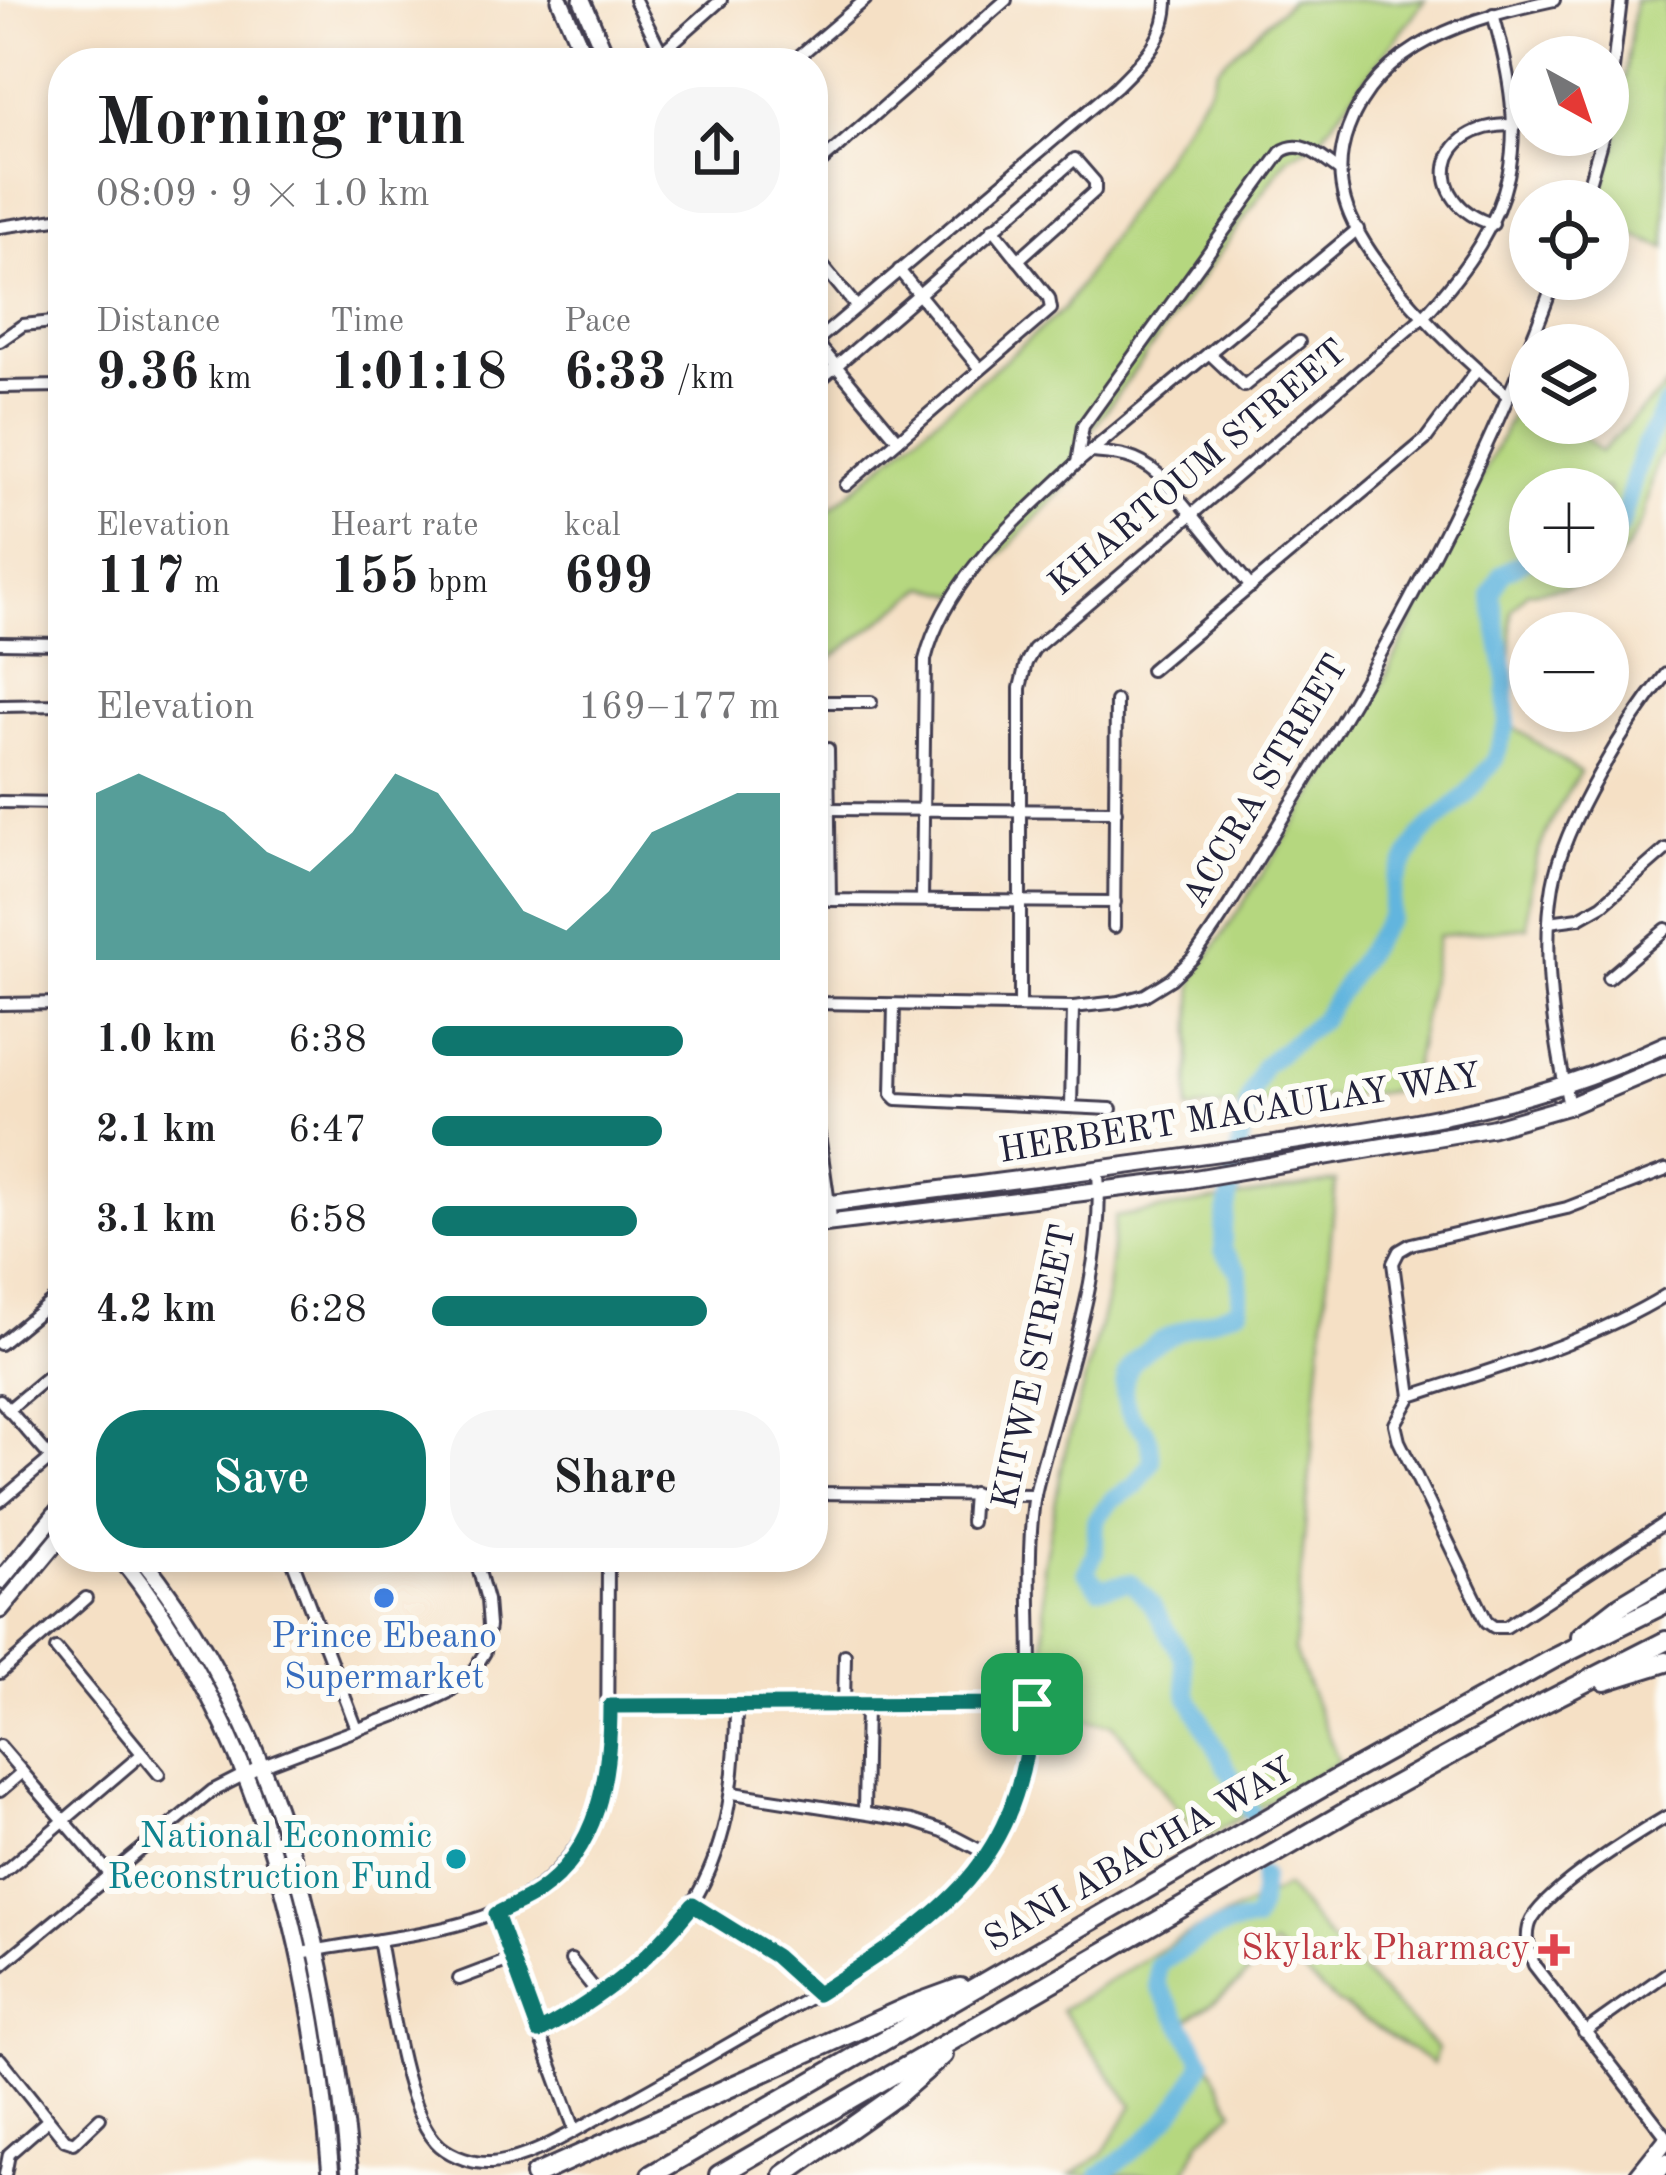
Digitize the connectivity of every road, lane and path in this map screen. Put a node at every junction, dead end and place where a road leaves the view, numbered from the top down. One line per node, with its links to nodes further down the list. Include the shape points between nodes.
1 (560, 0): 12 (main road)
2 (582, 0): 13 (main road)
3 (635, 0): 14 (street)
4 (721, 0): 15 (street)
5 (865, 0): 16 (street)
6 (1006, 0): 19 (street)
7 (1167, 0): 28 (street, via 1167,24 1141,62)
8 (1554, 0): 10 (street)
9 (1621, 0): 11 (street)
10 (1492, 14): 17 (street, KHARTOUM STREET); 21 (street, via 1443,33 1376,77 1356,105)
11 (1617, 36)
12 (581, 48)
13 (603, 48)
14 (659, 48)
15 (674, 48)
16 (809, 48)
17 (1509, 80)
18 (1509, 125): 23 (street, via 1490,124 1460,139 1446,173 1450,191)
19 (828, 156)
20 (1511, 156): 23 (street, KHARTOUM STREET)
21 (1339, 170): 26 (street); 49 (street, via 1302,146 1281,152 1083,426)
22 (48, 220): 24 (street)
23 (1493, 224): 33 (street, KHARTOUM STREET)
24 (0, 227)
25 (993, 227): 27 (street); 27 (street, via 1070,160 1095,182 1095,191); 30 (street)
26 (1358, 230): 33 (street); 38 (street)
27 (1018, 260): 41 (street, via 1051,309)
28 (899, 270): 30 (street); 32 (street)
29 (828, 272): 32 (street)
30 (918, 293): 40 (street); 41 (street)
31 (1547, 300): 46 (street, ACCRA STREET)
32 (856, 306): 35 (street)
33 (1424, 316): 42 (street); 51 (street, KHARTOUM STREET)
34 (48, 323): 36 (street)
35 (828, 331)
36 (0, 341)
37 (1299, 342): 38 (street, via 1244,386)
38 (1209, 353): 48 (street)
39 (828, 358): 40 (street)
40 (835, 365): 43 (street); 47 (street)
41 (980, 369): 47 (street)
42 (1477, 370): 46 (street); 52 (street, via 1425,440)
43 (828, 372)
44 (48, 386): 45 (street)
45 (0, 387)
46 (1508, 396): 83 (street, ACCRA STREET, via 1348,712 1209,937 1171,979 1144,995)
47 (898, 440): 50 (street)
48 (1090, 452): 49 (street); 51 (street, via 1142,460)
49 (1077, 463): 67 (street, via 969,572 932,632)
50 (846, 485)
51 (1190, 513): 52 (street); 68 (street, KHARTOUM STREET, via 1034,649 1020,688)
52 (1251, 587): 55 (street)
53 (0, 643): 54 (street)
54 (48, 644)
55 (1150, 670)
56 (1666, 674): 74 (street, via 1570,832)
57 (1116, 701): 69 (street)
58 (828, 702): 59 (street)
59 (871, 702)
60 (48, 705): 61 (street)
61 (0, 706)
62 (828, 748): 63 (street)
63 (828, 789): 66 (street)
64 (0, 802): 65 (street)
65 (48, 803)
66 (829, 809): 67 (street); 71 (street, via 830,900)
67 (923, 810): 68 (street); 71 (street)
68 (1019, 810): 69 (street); 73 (street, KHARTOUM STREET)
69 (1116, 811): 72 (street)
70 (1666, 849): 74 (street, via 1602,904)
71 (922, 900): 73 (street)
72 (1114, 902): 73 (street); 75 (street)
73 (1019, 904): 82 (street, KHARTOUM STREET)
74 (1549, 922): 86 (street)
75 (1114, 927)
76 (1666, 929): 77 (street)
77 (1608, 978)
78 (48, 1003): 79 (street)
79 (0, 1004)
80 (828, 1004): 81 (street, ACCRA STREET)
81 (894, 1005): 82 (street, ACCRA STREET); 88 (street, via 897,1099)
82 (1020, 1006): 83 (street, ACCRA STREET)
83 (1073, 1006): 88 (street)
84 (1666, 1044): 86 (main road, HERBERT MACAULAY WAY)
85 (1666, 1065): 87 (main road, HERBERT MACAULAY WAY)
86 (1565, 1087): 87 (street); 91 (main road, HERBERT MACAULAY WAY, via 1454,1117)
87 (1569, 1106): 92 (main road, HERBERT MACAULAY WAY, via 1492,1128)
88 (1072, 1107): 89 (street)
89 (1111, 1109)
90 (1666, 1170): 99 (street, via 1567,1208 1400,1251 1393,1263)
91 (1097, 1172): 92 (street, KITWE STREET); 93 (main road, HERBERT MACAULAY WAY)
92 (1099, 1192): 94 (main road, HERBERT MACAULAY WAY); 105 (street, KITWE STREET, via 1086,1307)
93 (828, 1204)
94 (828, 1223)
95 (1666, 1295): 99 (street, via 1564,1342)
96 (48, 1305): 97 (street)
97 (0, 1345)
98 (48, 1374): 100 (street)
99 (1411, 1396): 108 (street, via 1395,1424 1401,1445 1493,1627 1506,1627)
100 (4, 1405): 101 (street)
101 (48, 1456)
102 (48, 1460): 106 (street)
103 (973, 1492): 104 (street); 105 (street); 107 (street)
104 (828, 1493)
105 (1035, 1495): 128 (street, KITWE STREET, via 1028,1556)
106 (0, 1501)
107 (970, 1522)
108 (1666, 1522)
109 (48, 1523): 117 (main road)
110 (48, 1552): 120 (main road)
111 (131, 1572): 138 (main road, via 177,1634)
112 (152, 1572): 136 (main road, via 190,1624)
113 (297, 1572): 133 (street)
114 (479, 1572): 133 (street, via 489,1626 471,1675)
115 (608, 1572): 131 (street)
116 (1666, 1578): 124 (highway)
117 (0, 1581)
118 (86, 1598): 126 (street)
119 (1666, 1603): 124 (highway, SANI ABACHA WAY)
120 (0, 1610)
121 (1666, 1641): 127 (highway, SANI ABACHA WAY)
122 (56, 1649): 135 (street)
123 (844, 1655): 129 (street)
124 (1553, 1659): 156 (highway, SANI ABACHA WAY)
125 (1666, 1662): 127 (highway)
126 (0, 1673)
127 (1544, 1702): 161 (highway, SANI ABACHA WAY)
128 (1032, 1704): 130 (street); 145 (street, KITWE STREET, via 1018,1792)
129 (844, 1705): 130 (street); 132 (street)
130 (866, 1705): 142 (street)
131 (610, 1706): 132 (street); 149 (street, via 607,1775 582,1843 538,1892)
132 (736, 1706): 141 (street)
133 (358, 1729): 136 (street)
134 (0, 1746): 137 (street)
135 (142, 1754): 139 (street); 144 (street)
136 (263, 1765): 138 (street); 151 (main road)
137 (22, 1772): 140 (street); 144 (street)
138 (247, 1772): 146 (street, via 200,1799); 152 (main road)
139 (159, 1774)
140 (0, 1791)
141 (733, 1793): 142 (street); 148 (street)
142 (864, 1812): 145 (street, via 943,1831)
143 (1666, 1817): 163 (street, via 1577,1878 1530,1922 1534,1965)
144 (64, 1821): 146 (street); 147 (street)
145 (989, 1855): 159 (street, KITWE STREET, via 935,1915)
146 (110, 1874): 155 (street)
147 (0, 1875)
148 (693, 1905): 159 (street, via 775,1956); 160 (street)
149 (496, 1914): 150 (street); 153 (street)
150 (379, 1940): 151 (street); 167 (street, KITWE STREET, via 414,2106 441,2147 490,2163)
151 (318, 1949): 152 (street); 172 (main road)
152 (301, 1953): 171 (main road)
153 (512, 1959): 158 (street); 162 (street)
154 (571, 1960): 160 (street)
155 (0, 1966)
156 (1016, 1967): 173 (highway, via 908,2007); 174 (highway, SANI ABACHA WAY)
157 (1666, 1974): 163 (street)
158 (459, 1979)
159 (817, 1994): 167 (street, KITWE STREET)
160 (601, 1997): 162 (street)
161 (977, 2026): 175 (highway, SANI ABACHA WAY); 176 (highway)
162 (539, 2032): 167 (street)
163 (1585, 2032): 168 (street)
164 (0, 2059): 166 (street)
165 (100, 2118): 166 (street, via 74,2143)
166 (48, 2120): 170 (street, via 9,2154)
167 (575, 2130)
168 (1666, 2138): 177 (main road)
169 (1666, 2162): 178 (main road)
170 (5, 2175)
171 (331, 2175)
172 (350, 2175)
173 (535, 2175)
174 (651, 2175)
175 (718, 2175)
176 (784, 2175)
177 (1638, 2175)
178 (1656, 2175)

